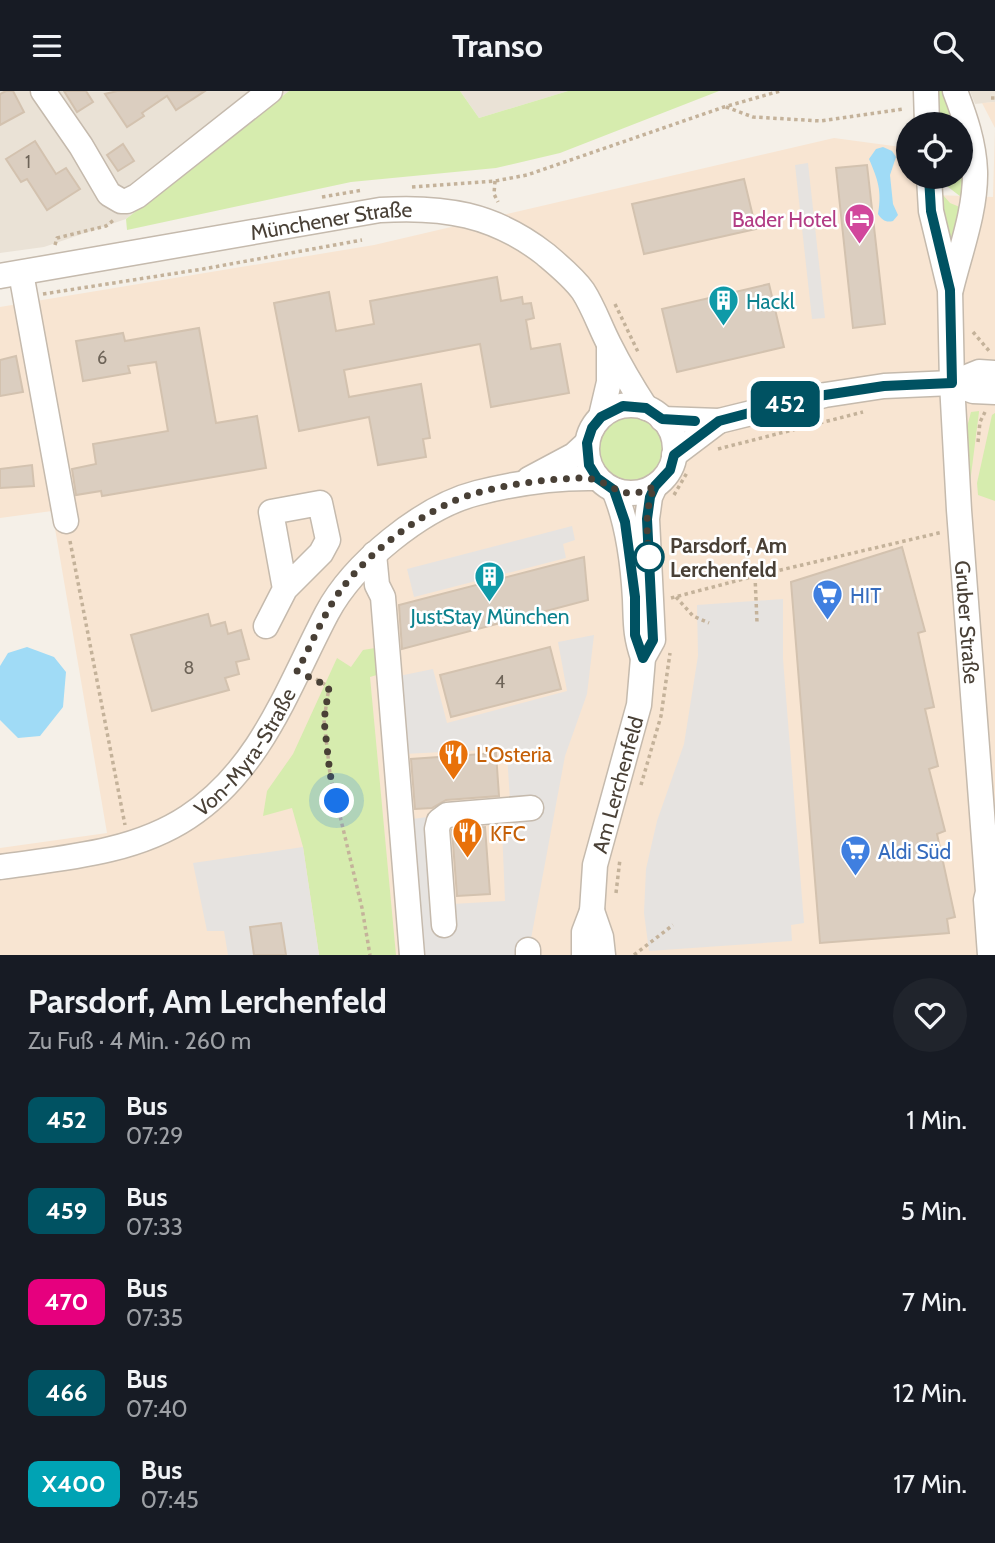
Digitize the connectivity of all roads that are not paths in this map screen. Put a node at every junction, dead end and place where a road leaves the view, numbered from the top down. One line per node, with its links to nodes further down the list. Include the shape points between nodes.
1 (43, 91): 2 (street, via 108,194 121,201 137,195)
2 (270, 91)
3 (926, 91): 5 (street)
4 (955, 91): 8 (street, Gruber Straße, via 972,142 975,173 971,209)
5 (927, 112)
6 (930, 189): 8 (street, Gruber Straße)
7 (10, 274): 9 (street, Münchener Straße, via 356,214 408,208 443,210 500,225 551,259 581,289); 21 (street)
8 (950, 290): 11 (street, Gruber Straße)
9 (609, 344): 13 (street, Münchener Straße); 14 (street, Münchener Straße, via 609,382)
10 (995, 373): 11 (street, via 979,372)
11 (952, 383): 12 (street, via 973,391); 15 (street, via 825,395); 33 (street, Gruber Straße)
12 (995, 392)
13 (654, 414): 14 (street, via 623,406); 15 (street); 17 (street)
14 (601, 417): 16 (street)
15 (719, 421): 17 (street)
16 (587, 443): 18 (street, Von-Myra-Straße); 19 (street, Am Lerchenfeld, via 587,458)
17 (683, 460): 20 (street, Am Lerchenfeld, via 666,476)
18 (526, 482): 19 (street, Von-Myra-Straße); 22 (street, Von-Myra-Straße, via 475,493 431,513)
19 (606, 484): 20 (street); 25 (street, Am Lerchenfeld, via 625,522 635,635)
20 (661, 495): 25 (street, Am Lerchenfeld, via 650,497 647,519 653,640)
21 (66, 521)
22 (374, 554): 27 (street, Von-Myra-Straße, via 342,588 272,726 242,768 190,817 128,844); 30 (street, via 383,597)
23 (285, 589): 24 (street)
24 (266, 625)
25 (643, 658): 28 (street, Am Lerchenfeld, via 639,705 595,865)
26 (531, 808): 29 (street, via 447,815 439,821)
27 (0, 867)
28 (592, 911): 31 (street, Am Lerchenfeld, via 584,932); 32 (street, Am Lerchenfeld)
29 (444, 925)
30 (412, 955)
31 (584, 955)
32 (603, 955)
33 (990, 955)

